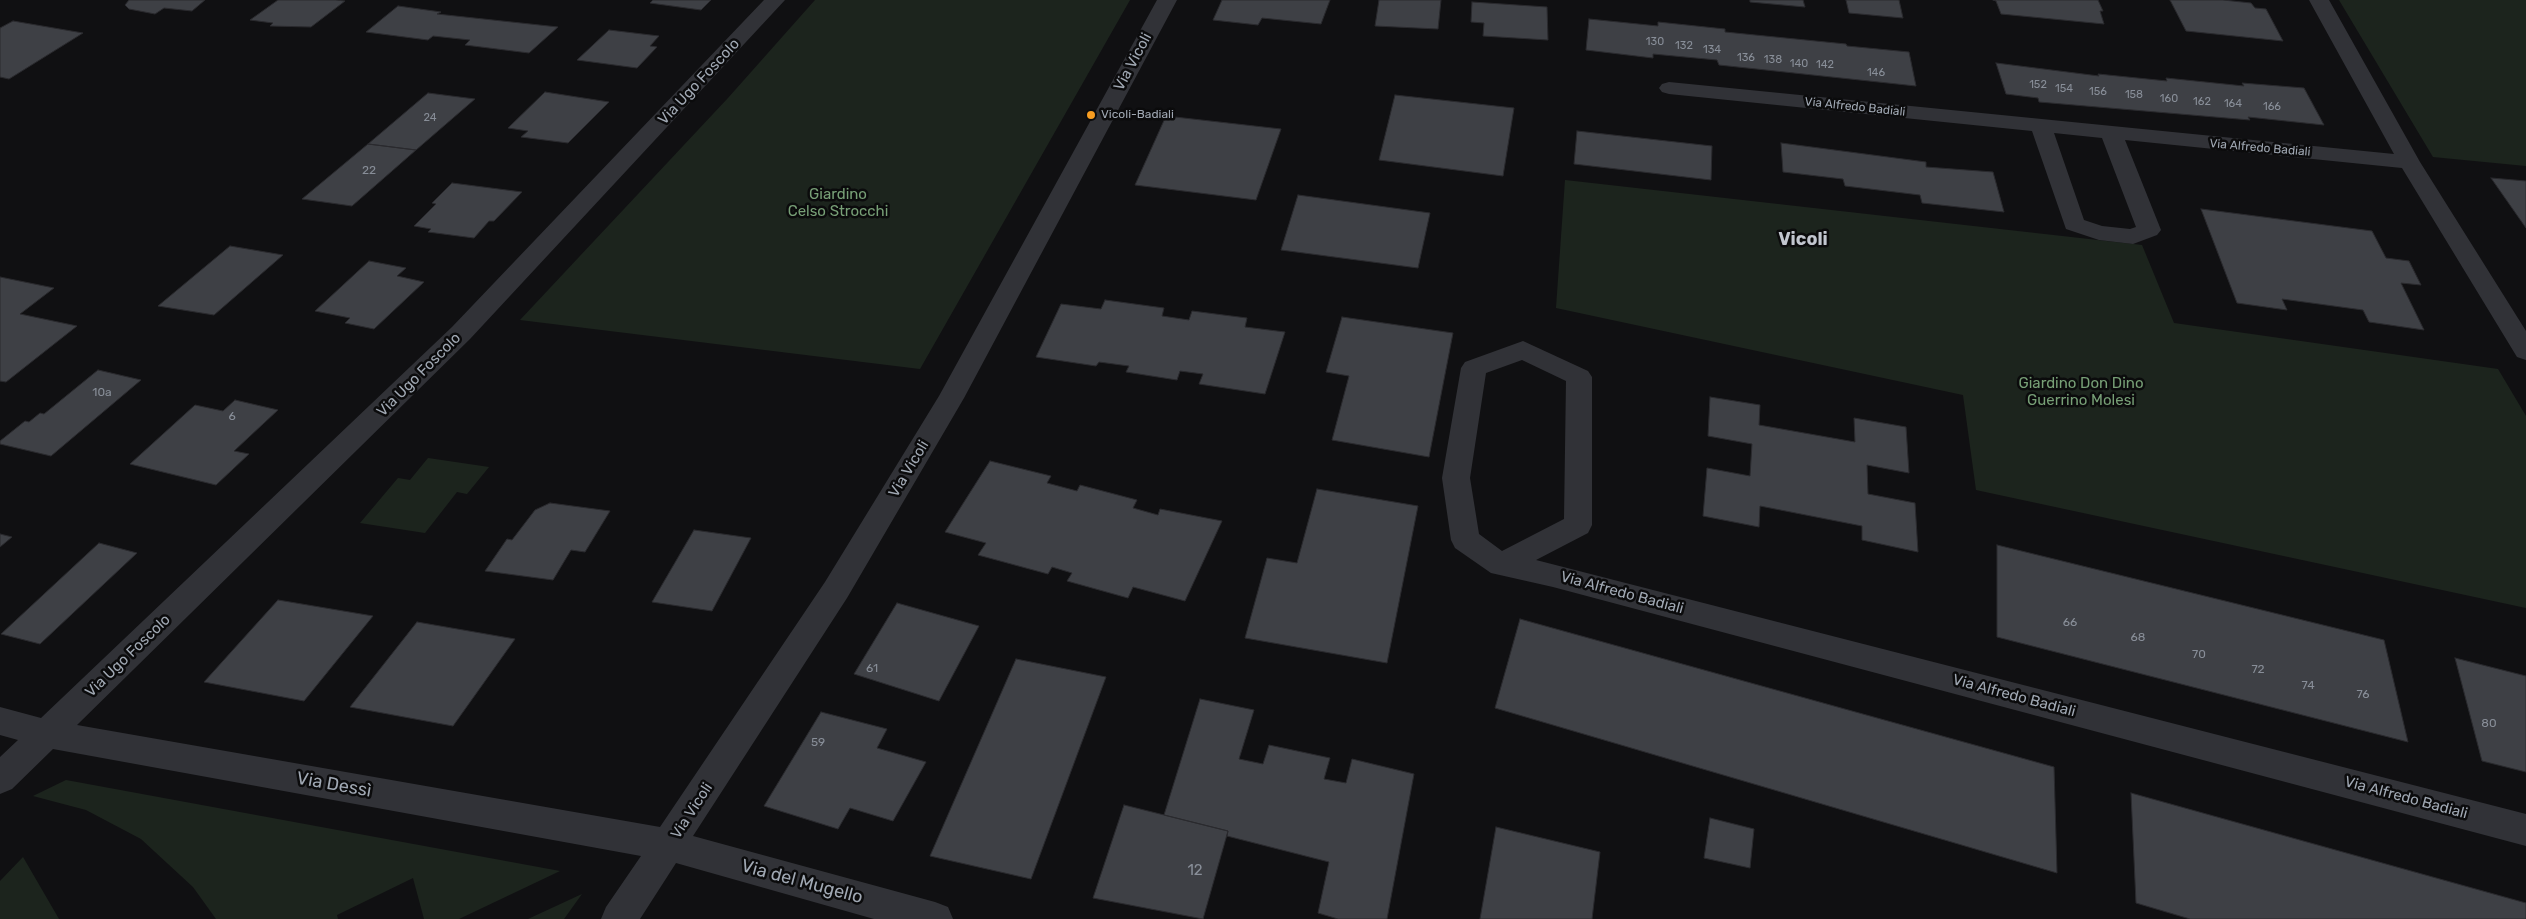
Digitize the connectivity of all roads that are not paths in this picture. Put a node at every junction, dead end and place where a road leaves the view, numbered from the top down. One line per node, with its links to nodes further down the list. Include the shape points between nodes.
1 (775, 0): 11 (street, Via Ugo Foscolo, via 462,333)
2 (1167, 0): 14 (street, Via Vicoli, via 951,398 836,590)
3 (2319, 0): 7 (street)
4 (1669, 88): 5 (street, Via Alfredo Badiali)
5 (2041, 127): 6 (street, Via Alfredo Badiali); 6 (street, via 2074,224 2099,233 2133,237 2149,230)
6 (2111, 133): 7 (street, Via Alfredo Badiali)
7 (2409, 162): 8 (street)
8 (2526, 351)
9 (1501, 565): 9 (street, Via Alfredo Badiali, via 1465,540 1456,478 1474,368 1523,350 1579,378 1578,525); 13 (street, Via Alfredo Badiali, via 1562,577)
10 (0, 721): 11 (street, Via Dessì)
11 (47, 734): 12 (street, Via Ugo Foscolo); 14 (street, Via Dessì)
12 (0, 779)
13 (2526, 830)
14 (669, 845): 15 (street, Via Vicoli); 16 (street, Via del Mugello)
15 (620, 919)
16 (935, 919)

